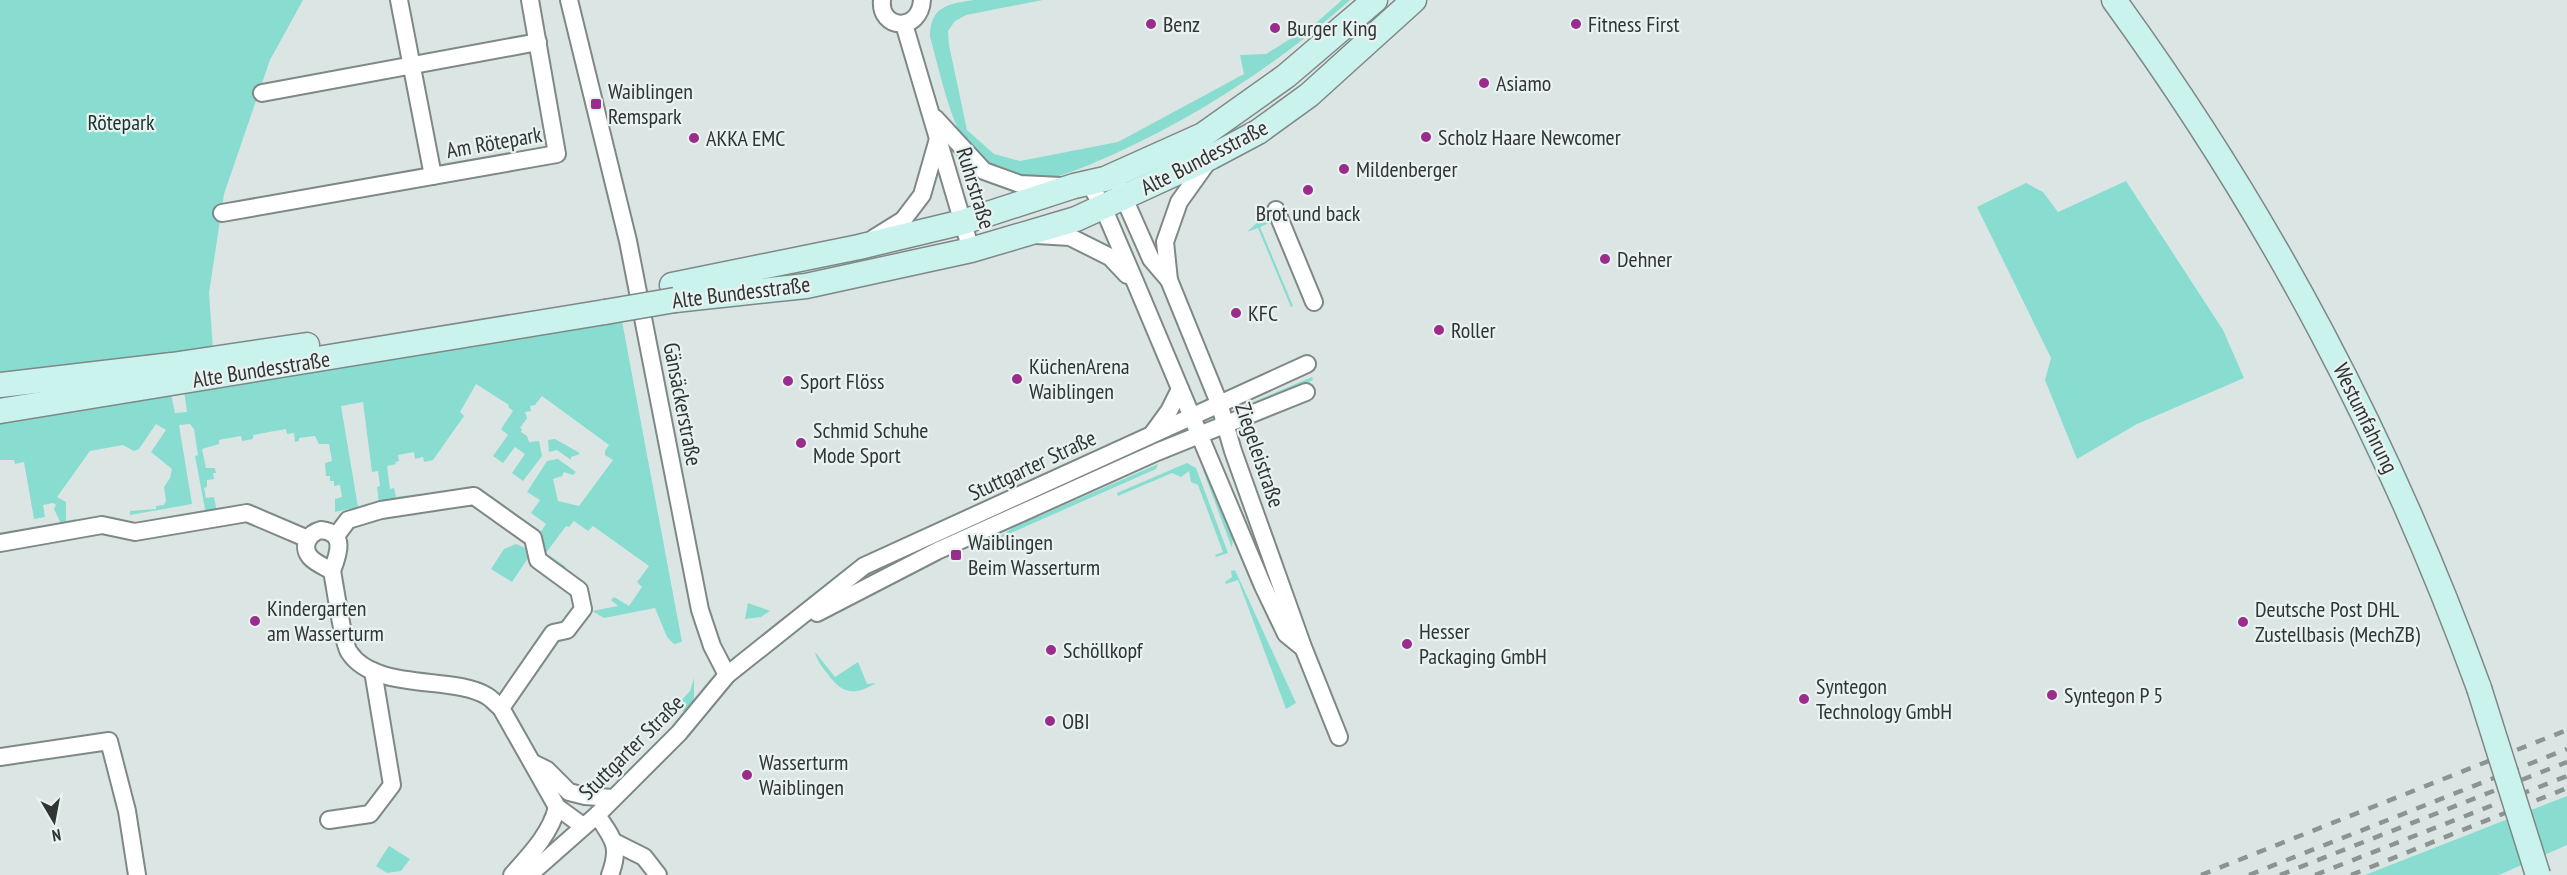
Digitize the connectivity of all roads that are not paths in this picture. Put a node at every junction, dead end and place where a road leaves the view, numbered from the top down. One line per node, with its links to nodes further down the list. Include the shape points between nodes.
1 (399, 0): 11 (street, Am Rötepark)
2 (530, 0): 10 (street, Am Rötepark)
3 (569, 0): 50 (street, Gänsäckerstraße, via 628,241 700,610)
4 (882, 0): 9 (street, via 886,16 894,23)
5 (922, 0): 9 (street, via 916,19)
6 (1375, 0): 16 (main road, Alte Bundesstraße, via 1286,76 1203,135)
7 (1414, 0): 15 (main road, Alte Bundesstraße, via 1309,95 1258,132)
8 (2114, 0): 67 (main road, Westumfahrung, bridge, via 2229,168 2335,354 2447,602 2479,688)
9 (904, 24): 13 (street, Ruhrstraße)
10 (538, 42): 11 (street); 17 (street, Am Rötepark, via 557,154)
11 (412, 66): 12 (street); 17 (street, Am Rötepark)
12 (262, 93)
13 (932, 114): 14 (street, Ruhrstraße); 18 (street, Ruhrstraße, via 984,171 1020,184)
14 (938, 138): 22 (street, Ruhrstraße); 24 (street, Ruhrstraße, via 922,195 903,220)
15 (1211, 157): 19 (main road, Alte Bundesstraße); 26 (street, Ziegeleistraße, via 1179,202 1165,242)
16 (1113, 175): 18 (main road, Alte Bundesstraße); 19 (street, Ziegeleistraße)
17 (433, 176): 21 (street, Am Rötepark)
18 (1082, 185): 19 (street, Ziegeleistraße); 22 (main road, Alte Bundesstraße)
19 (1113, 203): 23 (main road, Alte Bundesstraße); 26 (street, Ziegeleistraße); 27 (street, Ziegeleistraße)
20 (1276, 210): 29 (street)
21 (222, 213)
22 (963, 222): 24 (main road, Alte Bundesstraße); 25 (street, Ruhrstraße)
23 (1026, 235): 25 (main road, Alte Bundesstraße); 27 (street, Ziegeleistraße, via 1070,237 1110,257)
24 (859, 248): 28 (main road, Alte Bundesstraße)
25 (971, 250): 28 (main road, Alte Bundesstraße, via 806,286)
26 (1169, 280): 35 (street, Ziegeleistraße)
27 (1136, 284): 33 (street, Ziegeleistraße)
28 (673, 292): 30 (main road)
29 (1314, 302)
30 (604, 305): 32 (main road, Alte Bundesstraße); 36 (main road, Alte Bundesstraße)
31 (1307, 364): 35 (street, Stuttgarter Straße)
32 (0, 385)
33 (1180, 388): 37 (street, Ziegeleistraße); 39 (street)
34 (1306, 392): 38 (street, Stuttgarter Straße)
35 (1219, 403): 37 (street, Stuttgarter Straße); 38 (street, Ziegeleistraße)
36 (0, 411)
37 (1192, 416): 39 (street, Stuttgarter Straße); 40 (street, Ziegeleistraße)
38 (1224, 425): 40 (street, Stuttgarter Straße); 48 (street, Ziegeleistraße)
39 (1153, 434): 47 (street, Stuttgarter Straße, via 864,566)
40 (1200, 435): 41 (street, Stuttgarter Straße); 42 (street, Ziegeleistraße)
41 (1157, 452): 42 (street, Stuttgarter Straße, via 1190,448); 47 (street, Stuttgarter Straße, via 937,551)
42 (1211, 460): 48 (street, Ziegeleistraße, via 1286,634)
43 (336, 536): 44 (street, via 321,530); 46 (street, via 339,551); 51 (street, via 348,520 370,513 474,496 533,538 538,560 579,590 583,609 567,630 553,633)
44 (308, 539): 45 (street, via 246,513 135,532 102,525); 46 (street, via 309,555)
45 (0, 543)
46 (332, 571): 49 (street, via 349,652)
47 (789, 627): 50 (street, Stuttgarter Straße)
48 (1302, 647): 52 (street, Ziegeleistraße)
49 (373, 671): 51 (street, via 393,678 471,690); 59 (street, via 392,785 370,814)
50 (727, 675): 56 (street, Stuttgarter Straße, via 679,733)
51 (501, 708): 54 (street)
52 (1340, 736)
53 (0, 757): 62 (street, via 109,741 127,811)
54 (533, 763): 55 (street, via 547,770); 57 (street)
55 (569, 792): 56 (street); 60 (street, via 578,804)
56 (613, 798): 58 (street, Stuttgarter Straße)
57 (558, 807): 60 (street); 63 (street, Stuttgarter Straße, via 554,821)
58 (597, 815): 60 (street, Stuttgarter Straße); 61 (street)
59 (329, 820)
60 (583, 826): 64 (street, Stuttgarter Straße)
61 (616, 843): 65 (street, via 616,860); 66 (street, via 644,857)
62 (137, 875)
63 (512, 875)
64 (530, 875)
65 (610, 875)
66 (658, 875)
67 (2538, 875)

